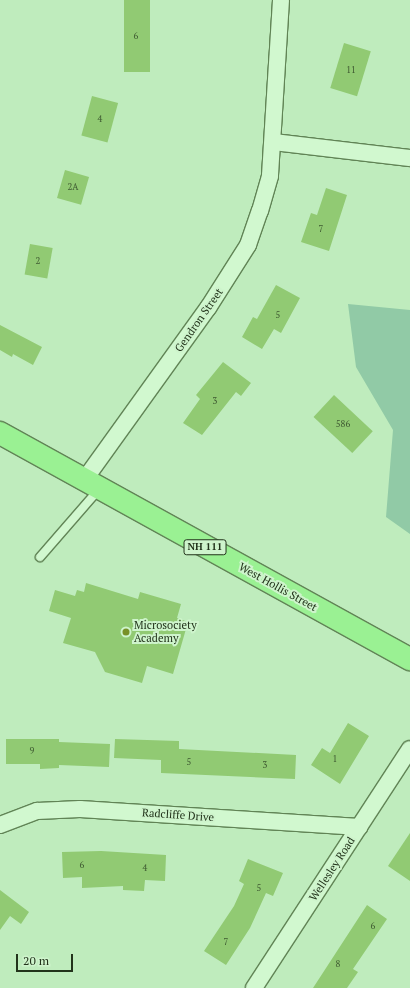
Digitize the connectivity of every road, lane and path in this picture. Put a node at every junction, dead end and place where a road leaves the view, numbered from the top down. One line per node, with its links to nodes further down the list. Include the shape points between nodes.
1 (282, 0): 2 (street, Gendron Street)
2 (272, 142): 3 (street); 5 (street, Gendron Street, via 270,174 248,245)
3 (410, 158)
4 (0, 433): 5 (main road, West Hollis Street / NH 111)
5 (92, 484): 6 (lane); 7 (main road, West Hollis Street / NH 111)
6 (40, 557)
7 (410, 659)
8 (410, 749): 10 (street, Wellesley Road)
9 (0, 825): 10 (street, Radcliffe Drive, via 37,811 80,809)
10 (359, 827): 11 (street, Wellesley Road)
11 (254, 988)

